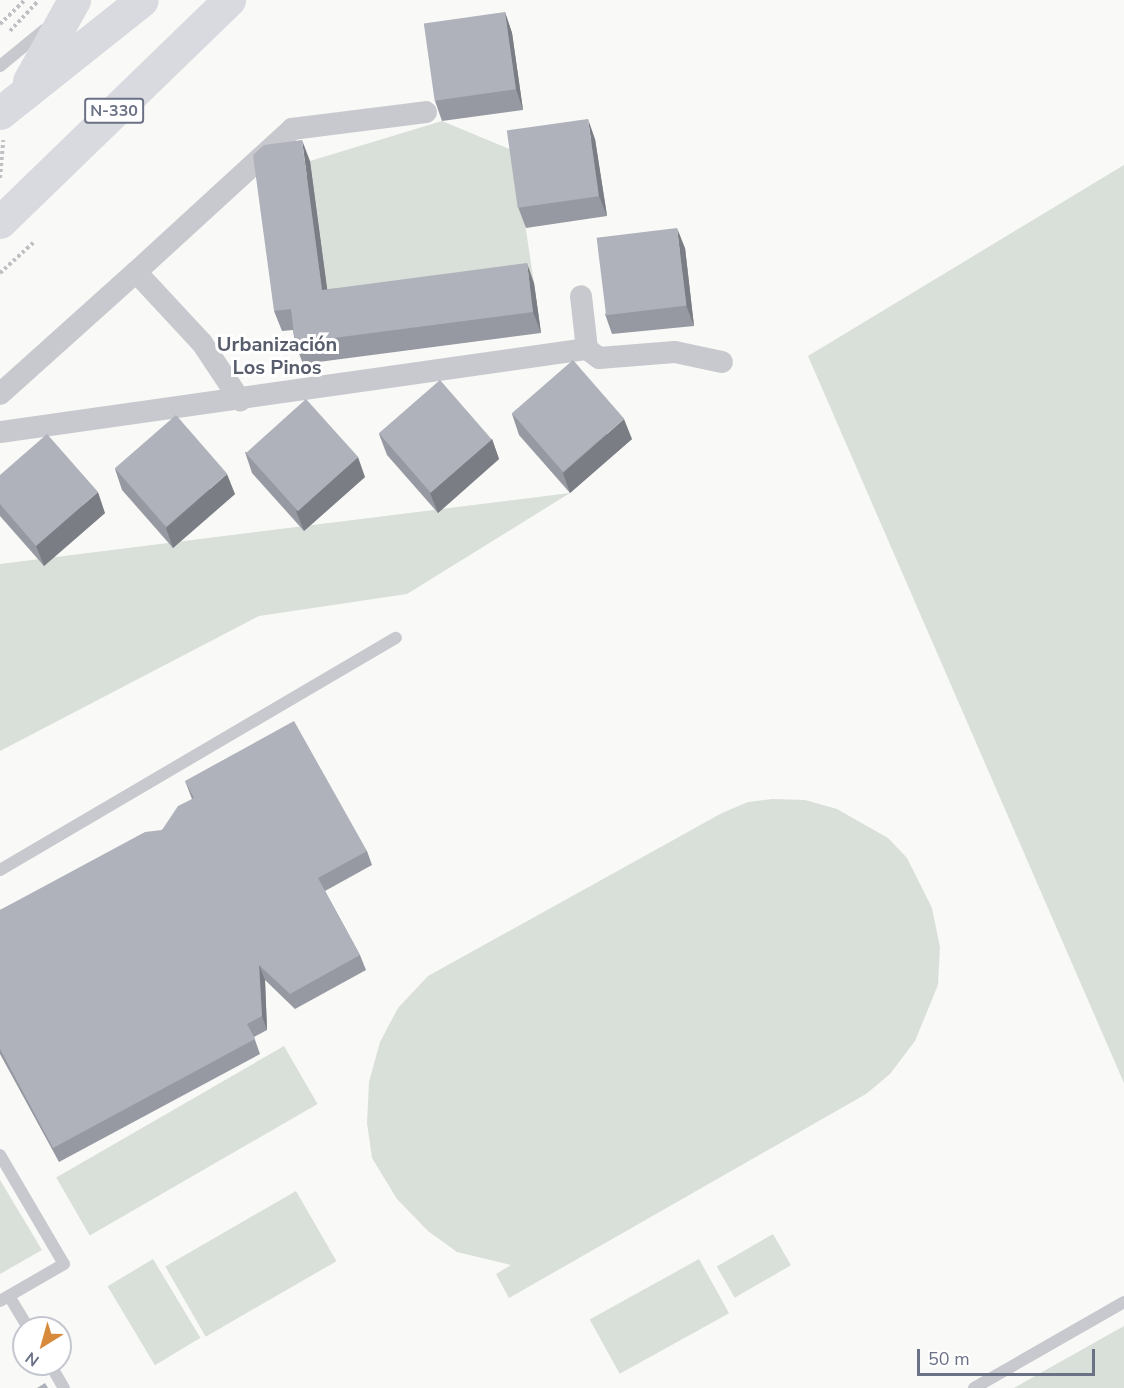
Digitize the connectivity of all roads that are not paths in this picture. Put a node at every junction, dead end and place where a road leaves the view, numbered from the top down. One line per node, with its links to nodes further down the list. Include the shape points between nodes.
1 (142, 0): 5 (highway)
2 (229, 0): 7 (highway, N-330)
3 (61, 2): 4 (lane); 5 (highway, via 38,68)
4 (0, 66)
5 (6, 109)
6 (426, 112): 8 (street, via 292,129)
7 (0, 222)
8 (136, 272): 12 (street); 13 (street, via 202,343)
9 (581, 296): 10 (street)
10 (587, 349): 11 (street, via 599,358 675,352); 13 (street)
11 (722, 362)
12 (0, 394)
13 (240, 400): 14 (street)
14 (0, 432)
15 (396, 638): 16 (lane)
16 (0, 870)
17 (0, 1155): 18 (lane, via 64,1263)
18 (4, 1298): 20 (lane)
19 (1124, 1302): 21 (lane)
20 (18, 1316)
21 (974, 1388)

